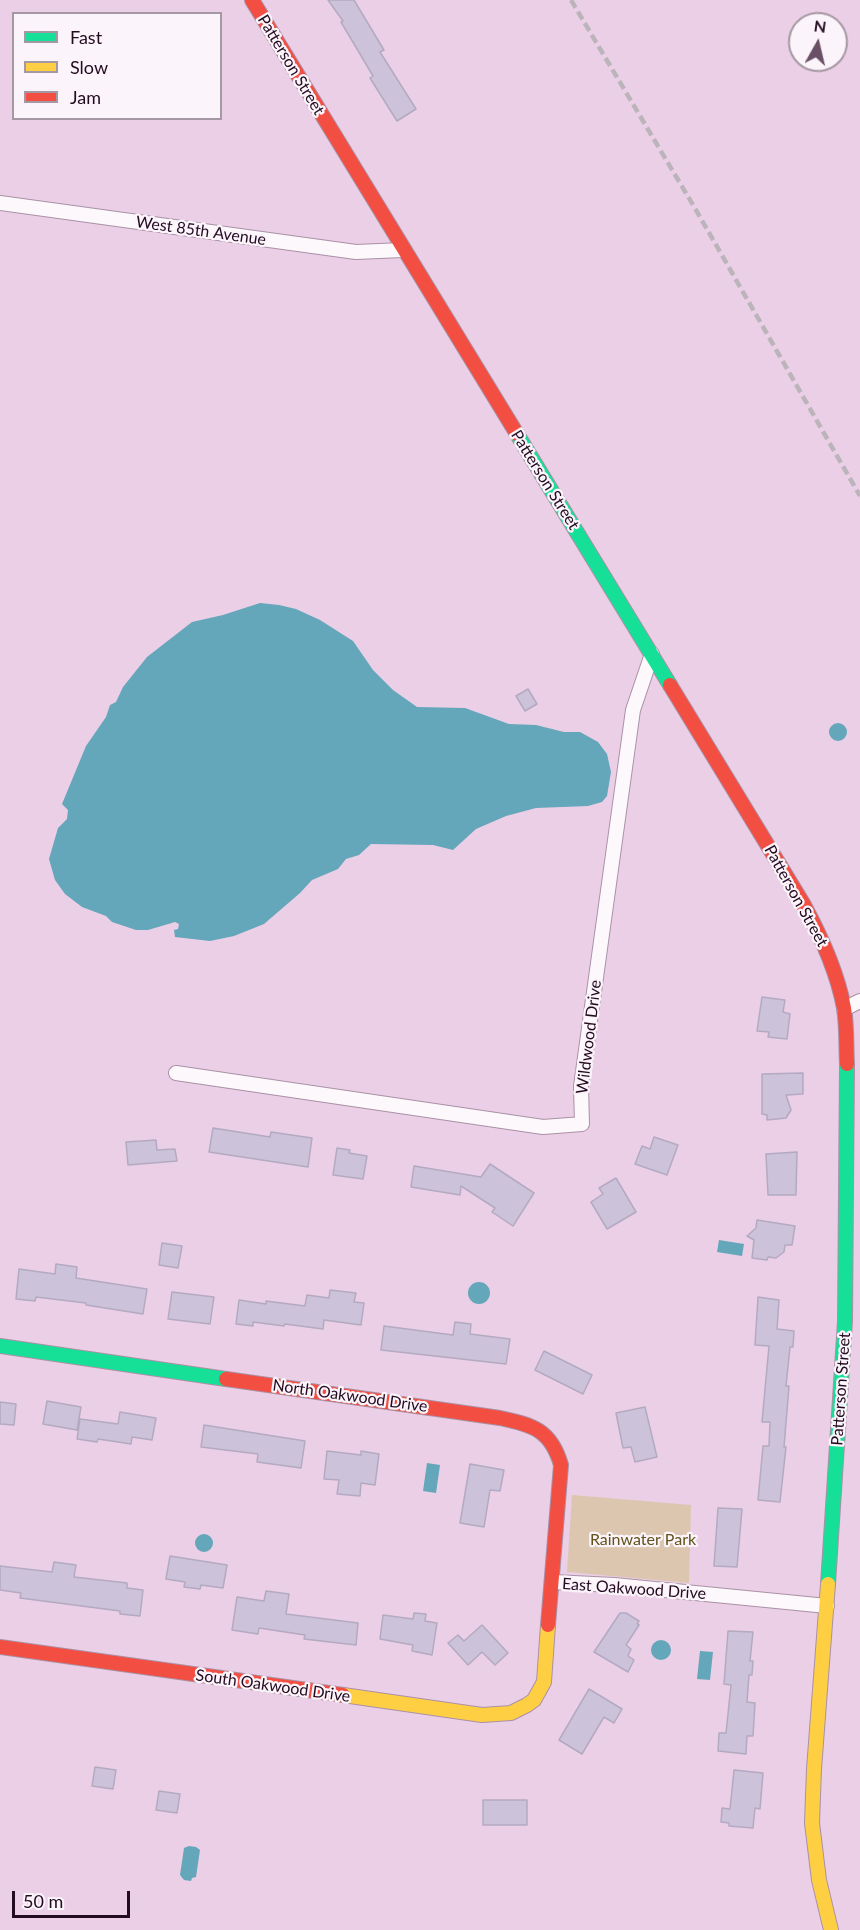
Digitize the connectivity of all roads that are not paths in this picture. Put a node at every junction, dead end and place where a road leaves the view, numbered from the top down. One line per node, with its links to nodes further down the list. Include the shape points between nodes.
1 (252, 0): 3 (street, Patterson Street)
2 (0, 203): 3 (street, West 85th Avenue, via 356,252)
3 (403, 250): 4 (street, Patterson Street)
4 (652, 654): 6 (street, Patterson Street, via 819,933); 7 (street, Wildwood Drive, via 633,710 581,1086 582,1124 543,1127)
5 (860, 1001): 6 (street)
6 (844, 1009): 10 (street, Patterson Street, via 848,1072 846,1279)
7 (176, 1072)
8 (0, 1346): 9 (street, North Oakwood Drive, via 530,1424 547,1435 558,1451 561,1465)
9 (553, 1582): 10 (street, East Oakwood Drive); 12 (street, East Oakwood Drive)
10 (827, 1606): 13 (street, Patterson Street, via 812,1823 819,1880)
11 (0, 1647): 12 (street, South Oakwood Drive, via 482,1715 500,1716 529,1706)
12 (540, 1693)
13 (831, 1930)

